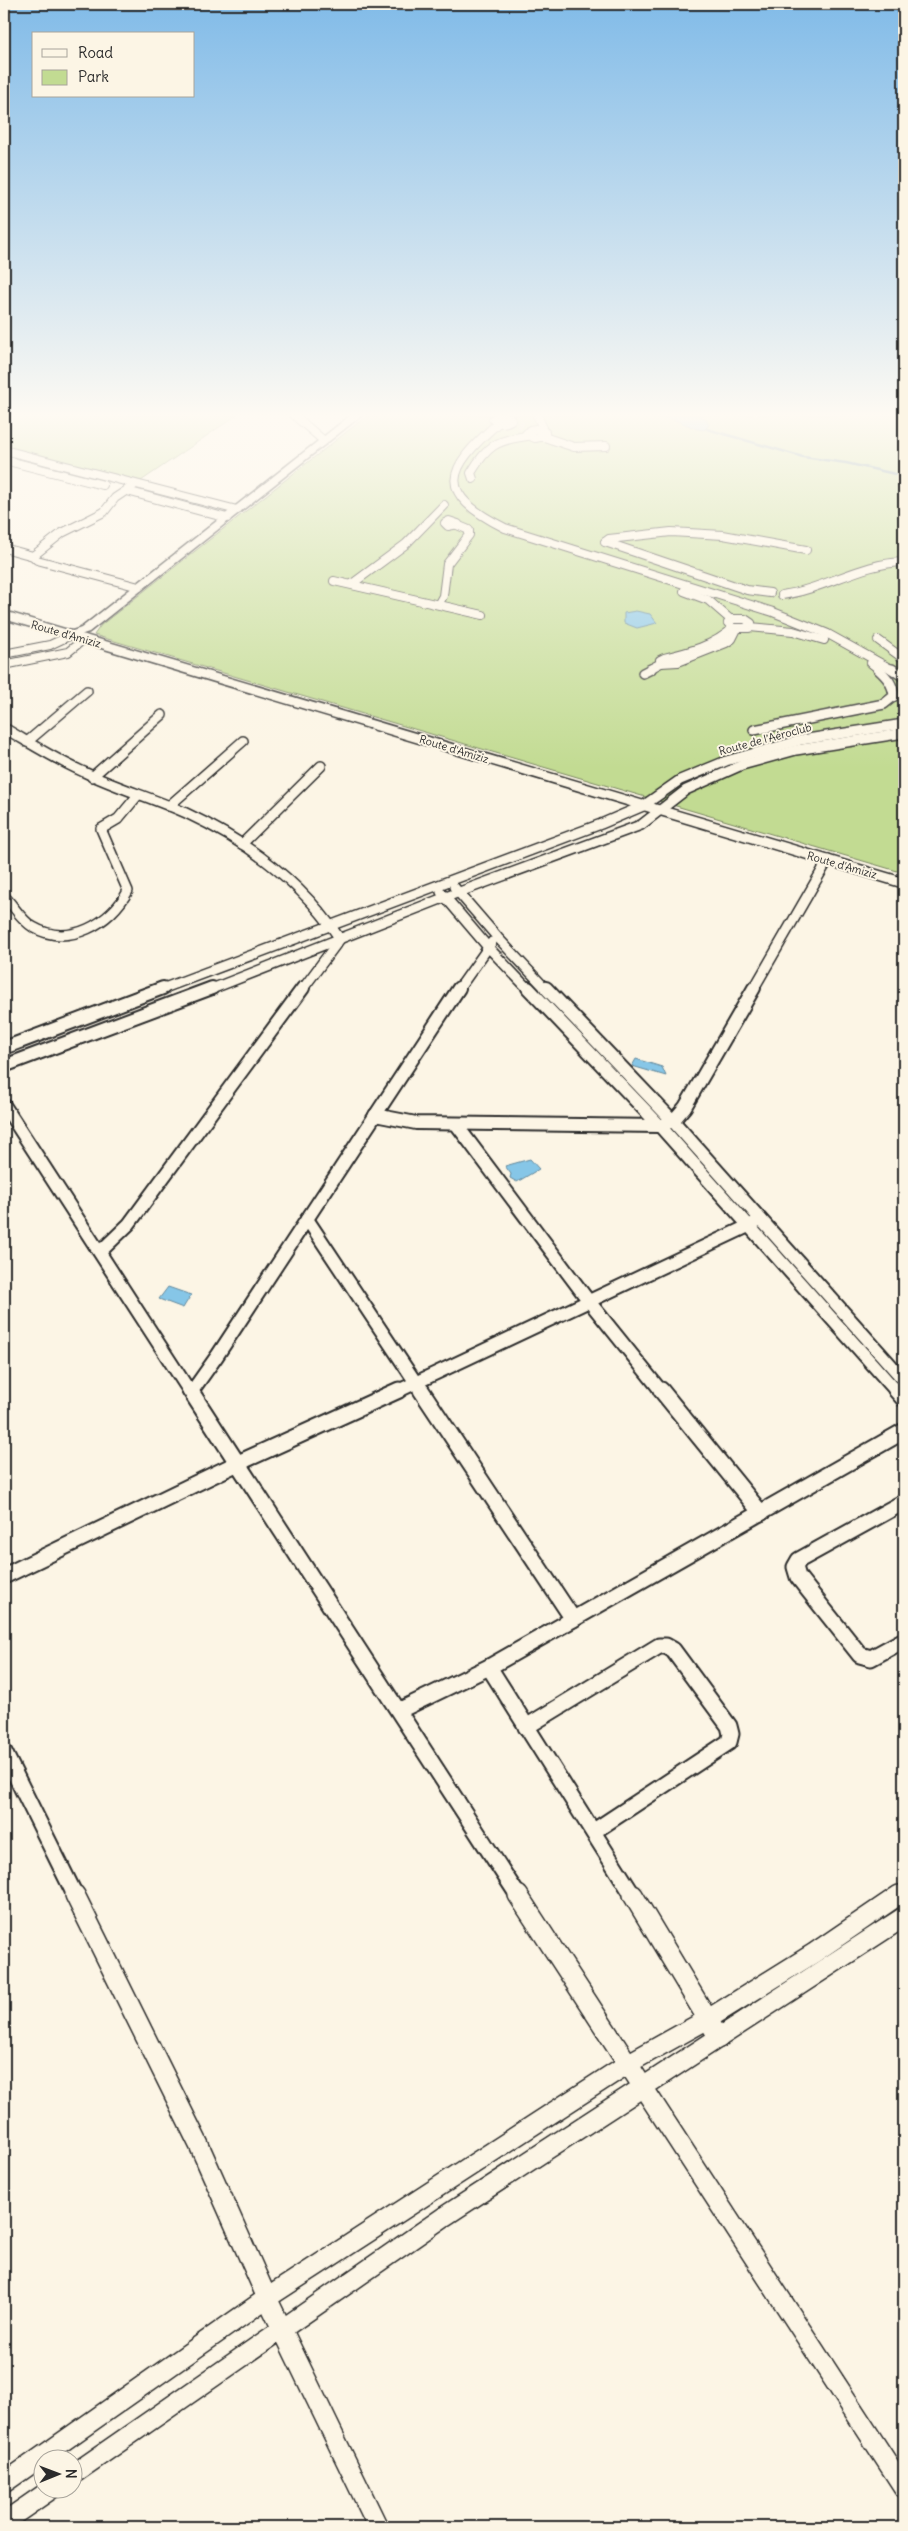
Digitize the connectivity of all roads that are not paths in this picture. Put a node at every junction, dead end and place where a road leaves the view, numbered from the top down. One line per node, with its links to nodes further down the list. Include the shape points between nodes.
1 (62, 533): 12 (street)
2 (208, 533): 17 (street)
3 (417, 533): 16 (street)
4 (469, 533): 19 (street, via 447,564 443,596)
5 (521, 533): 20 (street)
6 (659, 533): 8 (street)
7 (689, 533): 11 (street, via 722,535)
8 (630, 536): 10 (street); 10 (street, via 605,542)
9 (4, 548): 12 (street)
10 (626, 550): 18 (street, via 747,590)
11 (806, 550)
12 (33, 556): 17 (street, via 37,560)
13 (904, 562): 18 (street, via 879,565 808,591)
14 (646, 580): 23 (street, via 708,600)
15 (334, 581): 16 (street)
16 (352, 584): 19 (street)
17 (139, 587): 25 (street)
18 (776, 595): 20 (street)
19 (439, 603): 21 (street)
20 (762, 608): 23 (street); 24 (street); 31 (street, via 865,651)
21 (483, 615)
22 (4, 616): 25 (main road, Route d'Amiziz)
23 (735, 624): 24 (street); 30 (street, via 723,637 691,652 664,658)
24 (750, 624): 36 (street, via 793,631 836,644 883,672 894,690 890,700 875,707)
25 (80, 635): 27 (street); 29 (street, via 68,652); 44 (main road, Route d'Amiziz)
26 (878, 640): 28 (street)
27 (4, 654)
28 (904, 659)
29 (4, 665)
30 (643, 673)
31 (904, 677)
32 (87, 691): 39 (street)
33 (162, 715): 41 (street)
34 (904, 724): 44 (street, Route de l’Aéroclub, via 801,740 726,761 680,780)
35 (4, 728): 39 (street)
36 (754, 730)
37 (904, 733): 45 (street, Route de l’Aéroclub, via 808,749 733,768 693,785)
38 (243, 741): 43 (street)
39 (27, 742): 41 (street)
40 (321, 766): 46 (street)
41 (92, 777): 42 (street)
42 (138, 795): 43 (street); 52 (street, via 118,818 101,828 128,891 124,901 104,921 76,933 43,931 32,927)
43 (169, 806): 46 (street)
44 (643, 806): 45 (main road, Route d'Amiziz); 48 (street, Route de l’Aéroclub)
45 (661, 811): 47 (main road, Route d'Amiziz); 51 (street, Route de l’Aéroclub, via 642,825)
46 (242, 844): 54 (street, via 286,877)
47 (828, 860): 49 (main road, Route d'Amiziz); 64 (street, via 695,1090)
48 (449, 881): 50 (street, Route de l’Aéroclub); 51 (street)
49 (904, 883)
50 (437, 886): 53 (street); 54 (street, Route de l’Aéroclub)
51 (459, 892): 53 (street, Route de l’Aéroclub); 55 (street)
52 (4, 896)
53 (446, 897): 56 (street, Route de l’Aéroclub); 57 (street)
54 (331, 925): 56 (street); 58 (street, Route de l’Aéroclub)
55 (498, 938): 57 (street); 64 (street)
56 (340, 939): 59 (street, Route de l’Aéroclub); 70 (street, via 129,1224)
57 (487, 946): 63 (street); 66 (street)
58 (207, 972): 59 (street); 60 (street, Route de l’Aéroclub)
59 (219, 986): 61 (street, Route de l’Aéroclub)
60 (4, 1048)
61 (4, 1066)
62 (4, 1105): 70 (street)
63 (375, 1115): 65 (street, via 416,1123); 67 (street)
64 (673, 1121): 66 (street); 68 (street)
65 (456, 1124): 66 (street); 71 (street)
66 (660, 1126): 69 (street)
67 (306, 1219): 73 (street); 74 (street, via 217,1356)
68 (761, 1220): 69 (street); 72 (street)
69 (748, 1227): 71 (street); 75 (street)
70 (100, 1252): 74 (street)
71 (588, 1300): 73 (street); 79 (street)
72 (904, 1380)
73 (415, 1383): 77 (street); 81 (street)
74 (190, 1390): 77 (street)
75 (904, 1398)
76 (904, 1431): 79 (street)
77 (238, 1462): 80 (street); 84 (street)
78 (904, 1502): 82 (street, via 799,1560 795,1567 798,1577 860,1655 871,1658)
79 (760, 1513): 81 (street)
80 (4, 1576)
81 (573, 1619): 83 (street)
82 (902, 1646)
83 (488, 1667): 84 (street); 85 (street)
84 (400, 1710): 92 (street)
85 (526, 1727): 87 (street); 87 (street, via 658,1646 673,1650 728,1726 729,1742)
86 (4, 1752): 94 (street, via 199,2145)
87 (594, 1831): 90 (street)
88 (904, 1892): 90 (street, via 814,1954)
89 (904, 1917): 91 (street)
90 (708, 2019): 91 (street); 92 (street)
91 (719, 2038): 93 (street)
92 (629, 2063): 93 (street); 94 (street)
93 (642, 2085): 95 (street); 98 (street)
94 (267, 2298): 95 (street); 97 (street)
95 (281, 2328): 96 (street); 101 (street)
96 (82, 2468)
97 (4, 2483)
98 (904, 2488)
99 (39, 2498): 100 (street)
100 (4, 2522)
101 (378, 2527)

